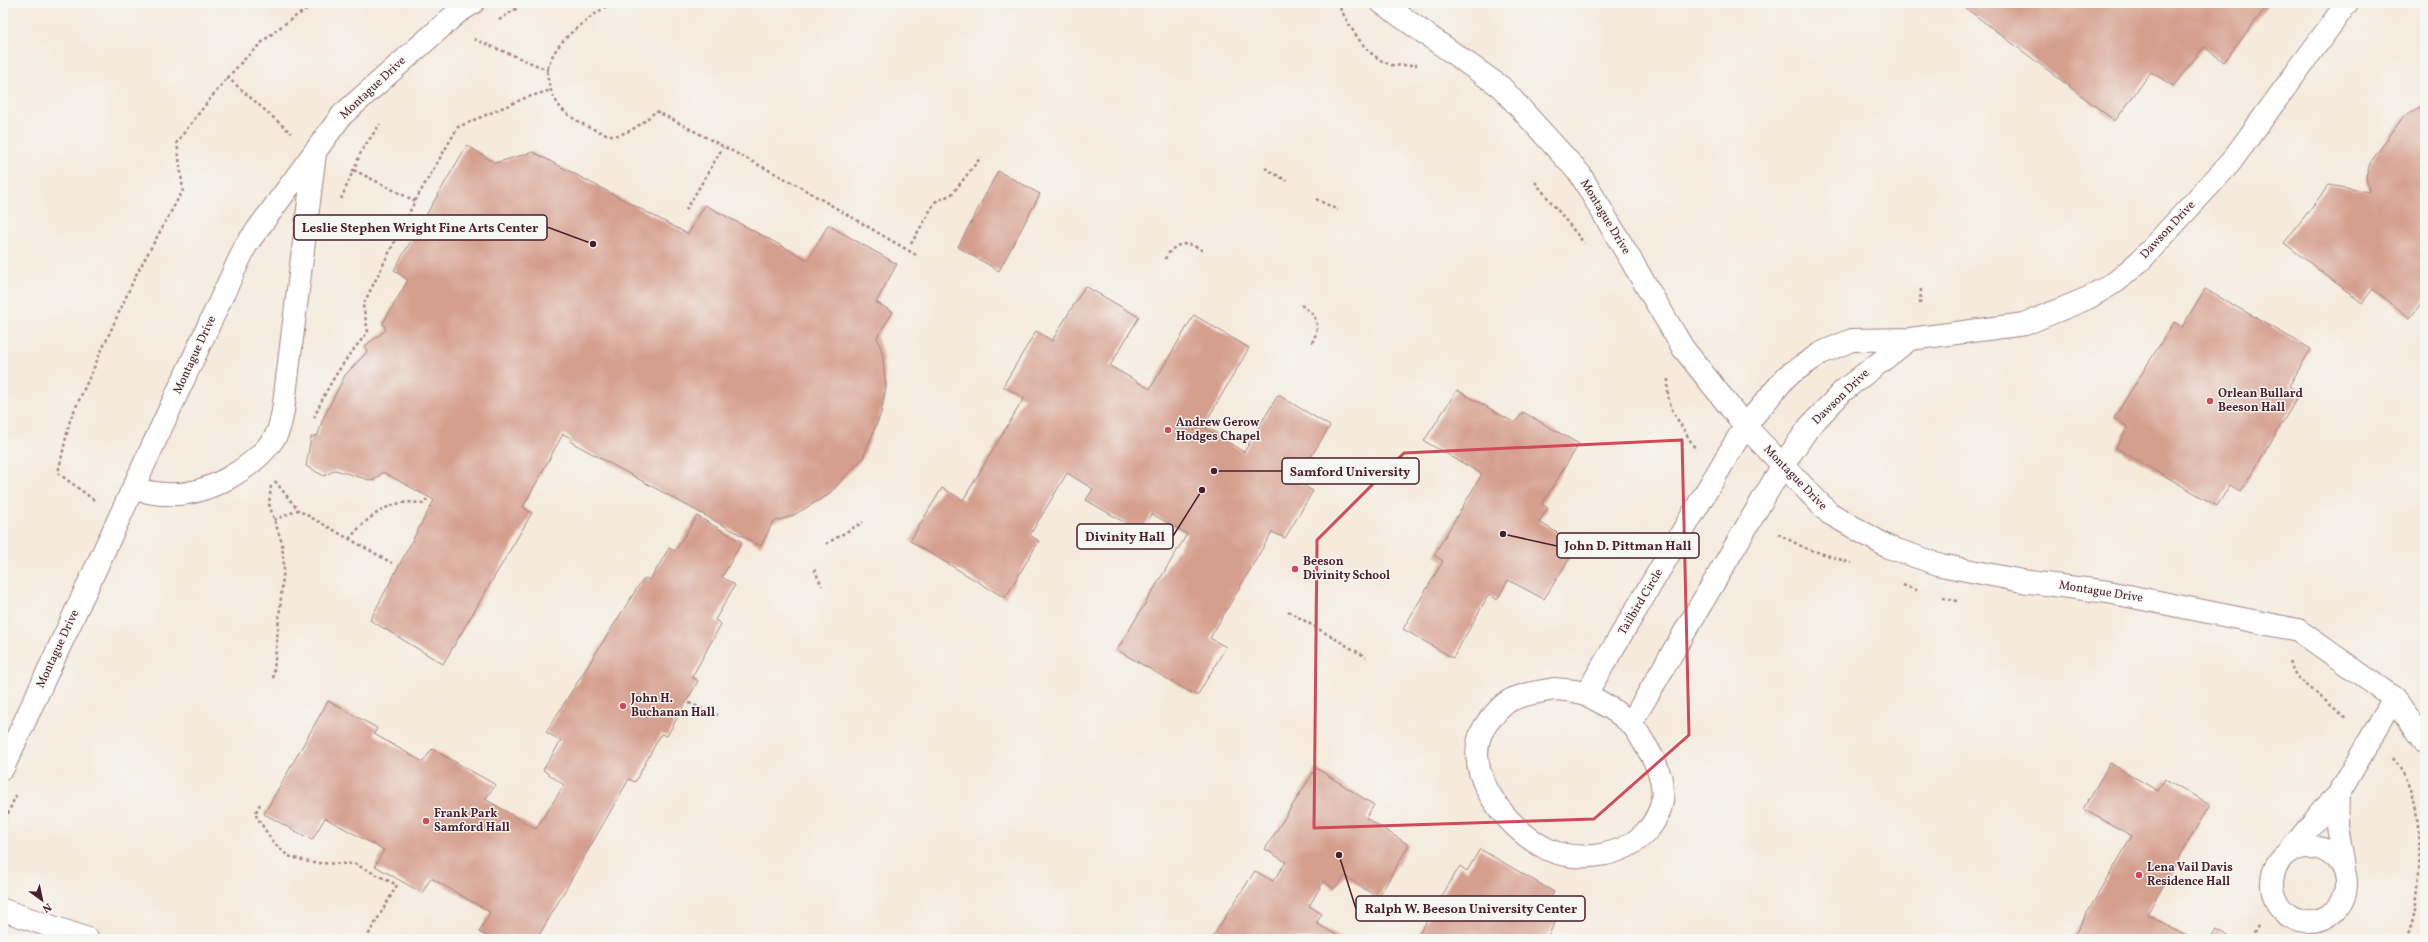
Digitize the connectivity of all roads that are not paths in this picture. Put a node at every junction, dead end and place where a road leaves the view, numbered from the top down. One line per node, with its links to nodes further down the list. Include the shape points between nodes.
1 (473, 3): 4 (street, Montague Drive, via 457,13 342,115)
2 (1382, 3): 6 (street, Montague Drive, via 1502,87 1580,174 1683,348)
3 (2347, 3): 5 (street, Dawson Drive, via 2230,163 2141,260 2117,281 2088,298 2025,324)
4 (315, 152): 8 (street, Montague Drive, via 246,245); 8 (street, via 283,411 276,435 261,455 238,472 213,485 189,492 167,494)
5 (1910, 339): 6 (street, Dawson Drive, via 1852,340 1821,354 1786,376); 7 (street, Dawson Drive, via 1844,390 1809,427)
6 (1745, 426): 7 (street, Montague Drive); 9 (street, Tailbird Circle)
7 (1783, 465): 10 (street, Montague Drive, via 1829,513 1888,547 1941,565 2022,581 2108,592 2298,630); 11 (street)
8 (133, 489): 13 (street, Montague Drive)
9 (1586, 694): 11 (street); 11 (street, via 1554,689 1524,694 1503,705 1481,730 1476,754 1478,768 1487,788 1498,808 1511,823 1530,838 1548,849 1597,856 1637,842 1651,827 1658,814 1664,792 1661,774)
10 (2394, 698): 12 (street, Montague Drive); 14 (street)
11 (1631, 723)
12 (2425, 743)
13 (3, 768)
14 (2338, 795): 15 (street, via 2324,808); 16 (street, via 2337,826)
15 (2288, 853): 16 (street, via 2302,847 2314,846 2326,850); 16 (street, via 2281,858 2275,868 2272,892 2284,913 2294,919 2307,922 2320,920 2340,906 2346,894)
16 (2344, 868)
17 (3, 910): 18 (street)
18 (88, 939)

